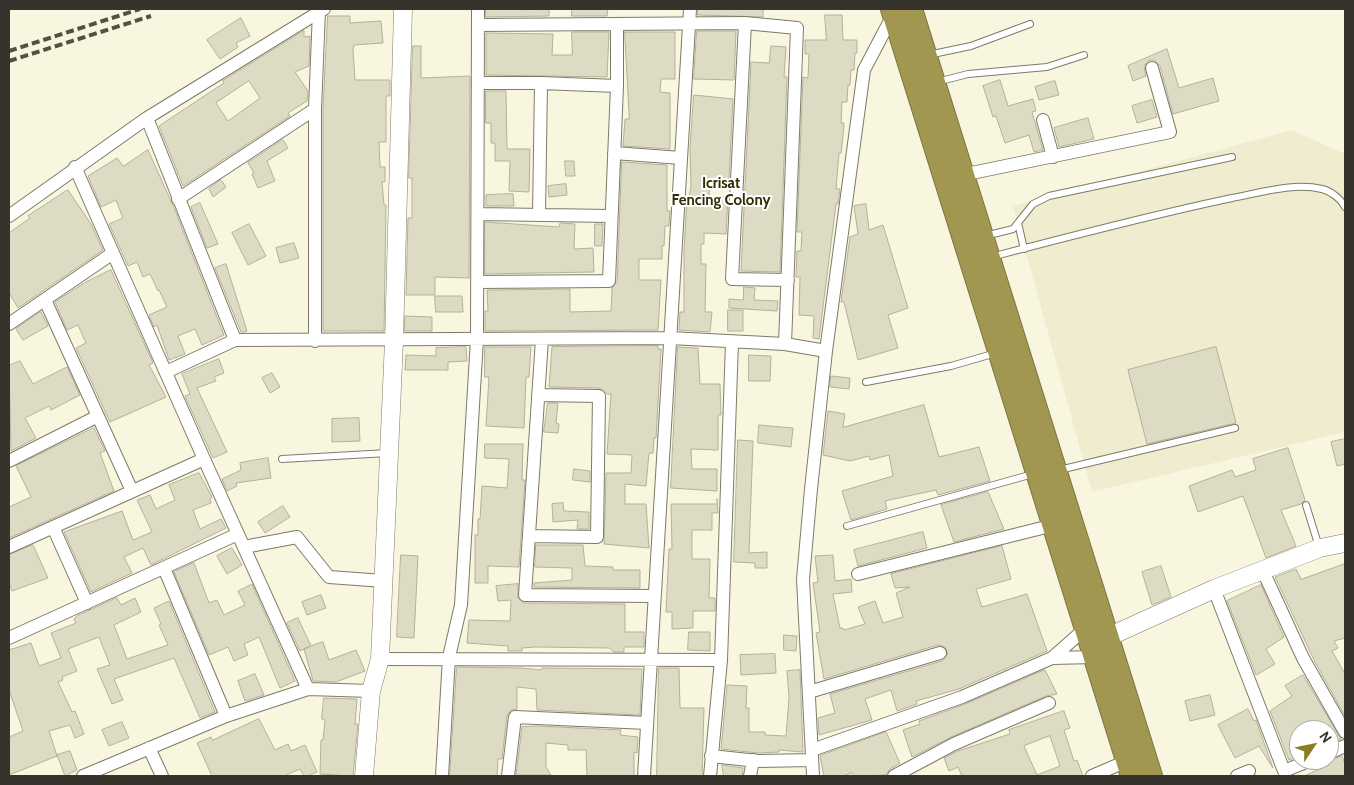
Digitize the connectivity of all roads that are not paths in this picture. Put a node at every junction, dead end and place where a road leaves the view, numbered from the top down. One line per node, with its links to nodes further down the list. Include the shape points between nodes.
1 (402, 9): 47 (street)
2 (478, 9): 10 (street)
3 (690, 9): 6 (street)
4 (322, 10): 18 (street); 19 (street)
5 (899, 10): 12 (highway); 40 (highway); 50 (street, via 864,70)
6 (689, 23): 7 (street); 8 (street); 24 (street)
7 (744, 23): 37 (street, via 797,28); 37 (street, via 732,278)
8 (617, 24): 10 (street); 17 (street)
9 (1030, 24): 12 (lane, via 971,46)
10 (478, 25): 14 (street)
11 (1084, 55): 16 (lane, via 1047,67 968,74)
12 (925, 56): 16 (highway)
13 (1152, 68): 22 (street, via 1170,132)
14 (478, 83): 15 (street); 29 (street)
15 (541, 83): 17 (street); 30 (street)
16 (933, 83): 26 (highway)
17 (617, 86): 21 (street)
18 (315, 109): 27 (street); 46 (street)
19 (147, 118): 25 (street); 27 (street)
20 (1043, 120): 22 (street)
21 (614, 153): 24 (street); 32 (street)
22 (1054, 157): 26 (street)
23 (1232, 157): 33 (lane, via 1049,196 1033,204)
24 (680, 158): 42 (street)
25 (76, 167): 31 (street); 36 (street)
26 (962, 175): 34 (highway)
27 (178, 199): 45 (street)
28 (1345, 207): 35 (lane, via 1341,200 1324,189 1271,190 1169,211)
29 (478, 214): 30 (street); 38 (street)
30 (539, 215): 32 (street)
31 (9, 216)
32 (611, 216): 38 (street, via 609,281)
33 (1018, 223): 34 (lane); 35 (lane)
34 (985, 247): 35 (lane); 40 (highway)
35 (1024, 248)
36 (113, 253): 39 (street); 52 (street)
37 (788, 280): 49 (street)
38 (477, 282): 43 (street)
39 (45, 300): 41 (street); 55 (street)
40 (998, 318): 51 (highway); 61 (highway)
41 (9, 324)
42 (670, 338): 44 (street); 48 (street); 78 (street)
43 (477, 339): 44 (street); 47 (street); 84 (street, via 461,605)
44 (542, 339): 54 (street)
45 (235, 340): 46 (street); 52 (street)
46 (315, 340): 47 (street)
47 (394, 341): 57 (street)
48 (732, 342): 49 (street); 89 (street)
49 (785, 344): 50 (street)
50 (826, 351): 92 (street, via 803,579)
51 (1000, 352): 53 (lane, via 951,366); 61 (highway)
52 (166, 372): 58 (street)
53 (866, 382)
54 (538, 395): 68 (street); 68 (street, via 599,396 597,537)
55 (98, 416): 60 (street); 62 (street)
56 (1235, 428): 61 (lane)
57 (389, 453): 59 (lane); 76 (street)
58 (204, 459): 62 (street); 67 (street)
59 (282, 459)
60 (9, 461)
61 (1046, 471): 64 (highway); 65 (lane); 81 (highway)
62 (132, 491): 66 (street)
63 (1306, 505): 72 (lane)
64 (1054, 525): 75 (street); 80 (highway)
65 (847, 526)
66 (54, 527): 70 (street); 79 (street)
67 (238, 534): 71 (street); 73 (street)
68 (529, 536): 78 (street, via 525,595)
69 (1345, 542): 72 (street)
70 (9, 547)
71 (244, 547): 76 (street, via 297,537 329,577); 90 (street)
72 (1320, 548): 74 (street)
73 (164, 568): 79 (street); 94 (street)
74 (1263, 571): 77 (street); 96 (street, via 1303,658)
75 (858, 574)
76 (384, 581): 88 (street)
77 (1214, 589): 81 (street); 102 (street, via 1284,771)
78 (654, 596): 86 (street)
79 (87, 603): 82 (street)
80 (1086, 628): 85 (highway); 87 (street)
81 (1108, 637): 114 (highway)
82 (9, 638)
83 (940, 653): 92 (street)
84 (449, 657): 86 (street); 88 (street); 106 (street)
85 (1095, 657): 87 (street); 101 (highway)
86 (651, 658): 89 (street); 95 (street)
87 (1052, 658): 98 (street)
88 (380, 659): 91 (street)
89 (721, 660): 99 (street)
90 (308, 689): 91 (street); 94 (street)
91 (371, 691): 105 (street)
92 (809, 692): 98 (street)
93 (1048, 703): 112 (street, via 954,744)
94 (226, 716): 97 (street)
95 (646, 723): 107 (street, via 515,717); 108 (street)
96 (1345, 732)
97 (149, 748): 103 (street); 104 (street)
98 (812, 755): 100 (street); 111 (street)
99 (711, 756): 100 (street); 109 (street)
100 (753, 760): 110 (street)
101 (1130, 769): 113 (street)
102 (1289, 769)
103 (83, 776)
104 (162, 776)
105 (364, 776)
106 (442, 776)
107 (508, 776)
108 (644, 776)
109 (710, 776)
110 (750, 776)
111 (813, 776)
112 (894, 776)
113 (1092, 776)
114 (1151, 776)

